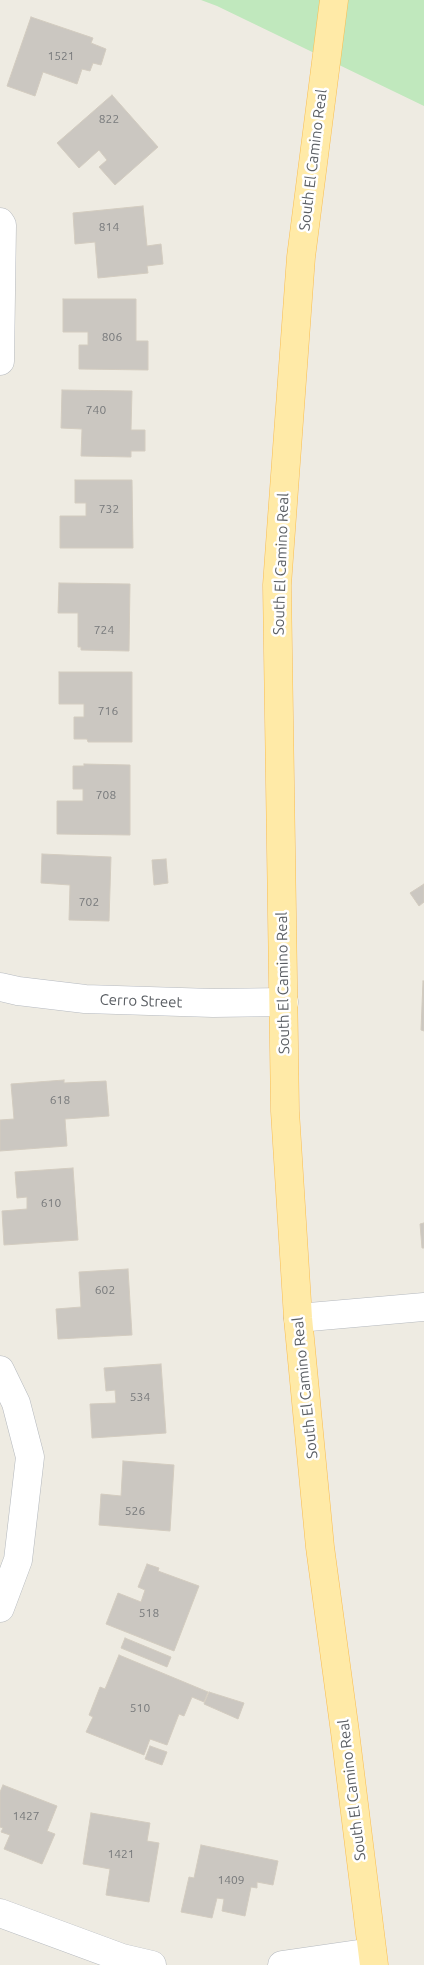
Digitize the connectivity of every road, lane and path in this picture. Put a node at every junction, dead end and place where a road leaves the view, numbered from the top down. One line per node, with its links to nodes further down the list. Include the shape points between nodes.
1 (334, 0): 5 (main road, South El Camino Real, via 301,258 277,585)
2 (0, 222): 3 (street)
3 (0, 360)
4 (0, 987): 5 (street, Cerro Street, via 85,999)
5 (284, 1002): 7 (main road, South El Camino Real, via 285,1111)
6 (424, 1307): 7 (street)
7 (298, 1318): 12 (main road, South El Camino Real, via 320,1547)
8 (0, 1370): 9 (street)
9 (8, 1406): 10 (street, via 30,1456 18,1560)
10 (0, 1608)
11 (0, 1912): 13 (street, via 122,1958)
12 (373, 1958): 14 (street)
13 (152, 1965)
14 (282, 1965)

